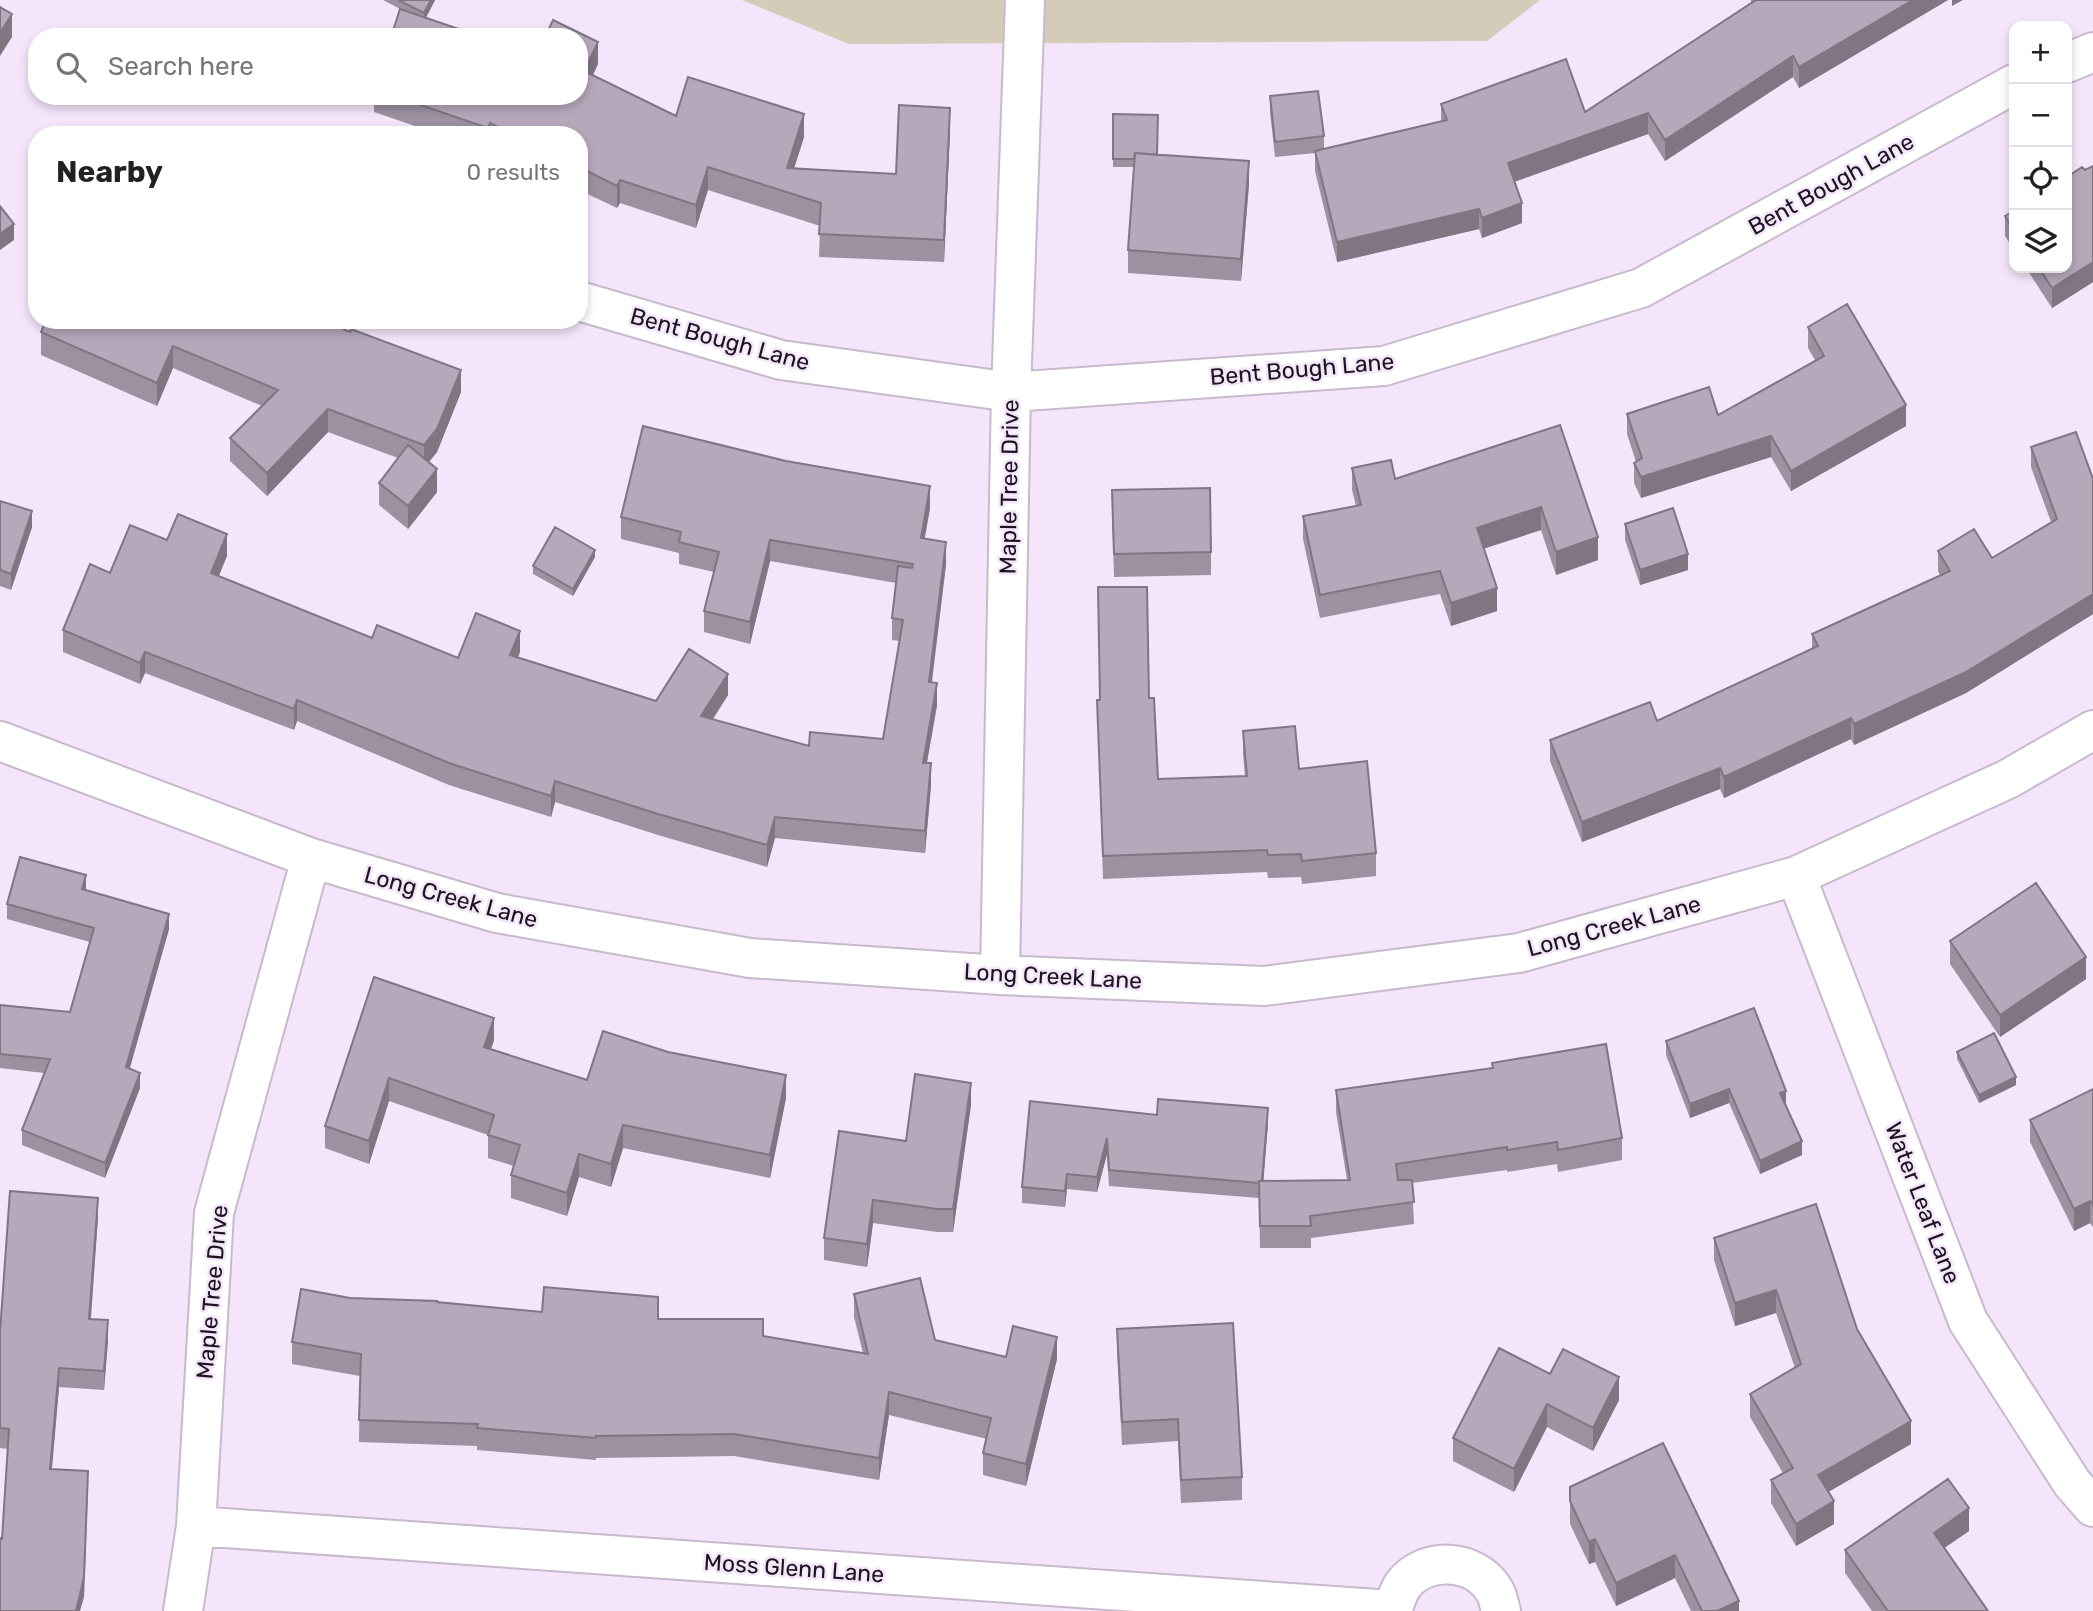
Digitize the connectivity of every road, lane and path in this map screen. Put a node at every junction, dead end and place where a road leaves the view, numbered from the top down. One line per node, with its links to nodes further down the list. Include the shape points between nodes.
1 (1025, 0): 6 (street, Maple Tree Drive)
2 (2093, 52): 3 (street)
3 (2072, 61)
4 (2009, 87): 6 (street, Bent Bough Lane, via 1628,292 1384,366)
5 (588, 304): 6 (street, Bent Bough Lane, via 781,360)
6 (1011, 392): 11 (street, Maple Tree Drive)
7 (2093, 730): 10 (street, Long Creek Lane, via 2008,779)
8 (0, 741): 9 (street, Long Creek Lane)
9 (311, 858): 11 (street, Long Creek Lane, via 498,914 750,958); 13 (street, Maple Tree Drive, via 215,1213)
10 (1796, 876): 11 (street, Long Creek Lane, via 1518,953 1264,986); 12 (street, Water Leaf Lane, via 1968,1321)
11 (1000, 975)
12 (2093, 1507)
13 (196, 1526): 14 (street, Maple Tree Drive); 15 (street, Moss Glenn Lane)
14 (183, 1611)
15 (1392, 1611): 16 (street, Moss Glenn Lane, via 1402,1586 1423,1569 1450,1563 1475,1571 1494,1590)
16 (1501, 1611)

